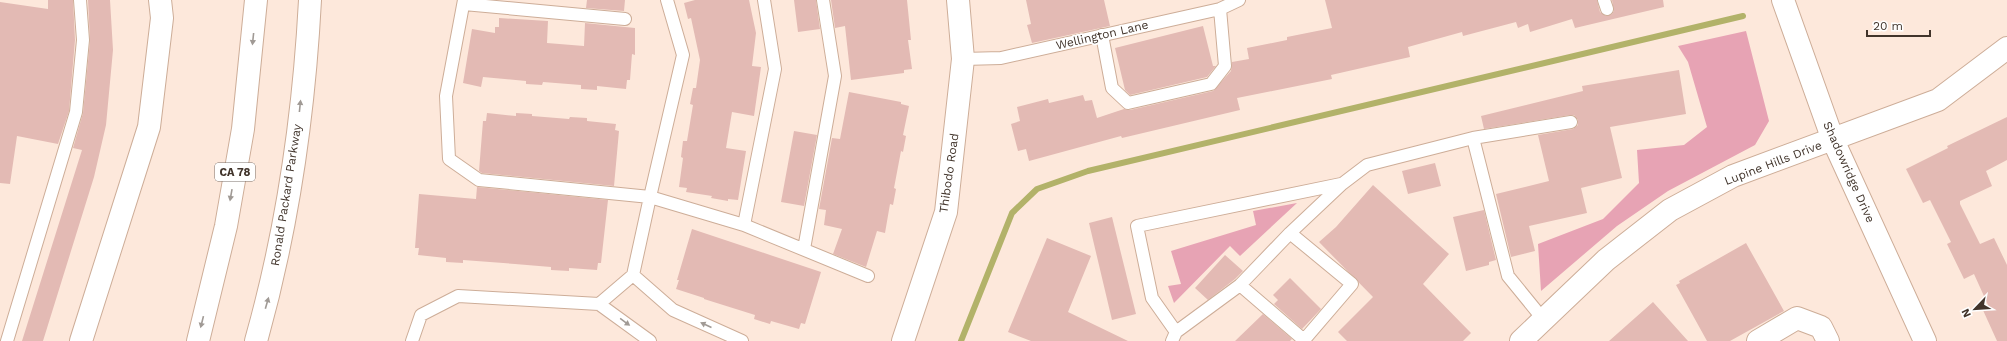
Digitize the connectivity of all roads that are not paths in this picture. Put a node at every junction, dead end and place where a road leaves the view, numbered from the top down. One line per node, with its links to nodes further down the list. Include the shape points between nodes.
1 (80, 0): 31 (lane, via 83,40 76,112)
2 (160, 0): 32 (main road, via 162,18 149,127)
3 (256, 0): 33 (main road, CA 78, one-way to 33, via 243,129 226,226)
4 (310, 0): 34 (main road, Ronald Packard Parkway, one-way to 4, via 269,295 294,161)
5 (667, 0): 21 (lane, via 682,55)
6 (764, 0): 22 (lane, via 775,69)
7 (823, 0): 24 (lane, via 835,76)
8 (958, 0): 16 (main road, Thibodo Road)
9 (1239, 0): 12 (lane, Wellington Lane)
10 (1783, 0): 19 (main road, Shadowridge Drive)
11 (464, 2): 13 (lane); 21 (lane, via 446,96 449,159 479,180)
12 (1220, 9): 14 (lane, Wellington Lane); 14 (lane, via 1226,66 1211,84 1128,103 1112,88)
13 (625, 19)
14 (1102, 35): 16 (lane, Wellington Lane, via 1001,58)
15 (2007, 48): 19 (main road, Lupine Hills Drive, via 1938,100)
16 (964, 59): 38 (main road, Thibodo Road, via 946,212)
17 (1571, 122): 18 (lane)
18 (1473, 138): 20 (lane, via 1367,165); 29 (lane, via 1508,276)
19 (1833, 140): 29 (main road, Lupine Hills Drive, via 1733,176 1670,210 1606,260); 42 (main road, Shadowridge Drive)
20 (1342, 184): 23 (lane); 30 (lane, via 1137,226 1152,298)
21 (650, 197): 22 (lane); 25 (lane)
22 (744, 226): 24 (lane)
23 (1290, 233): 27 (lane); 27 (lane, via 1352,284 1304,340)
24 (804, 249): 26 (lane)
25 (633, 275): 28 (lane); 37 (lane, one-way to 25, via 673,310)
26 (868, 276)
27 (1240, 285): 30 (lane)
28 (599, 304): 35 (lane, via 458,296 422,315); 36 (lane, one-way to 36)
29 (1543, 319): 39 (main road, Lupine Hills Drive)
30 (1174, 336)
31 (7, 341)
32 (80, 341)
33 (198, 341)
34 (256, 341)
35 (412, 341)
36 (650, 341)
37 (742, 341)
38 (903, 341)
39 (1521, 341)
40 (1758, 341): 41 (main road, via 1797,318 1821,327)
41 (1828, 341)
42 (1925, 341)

